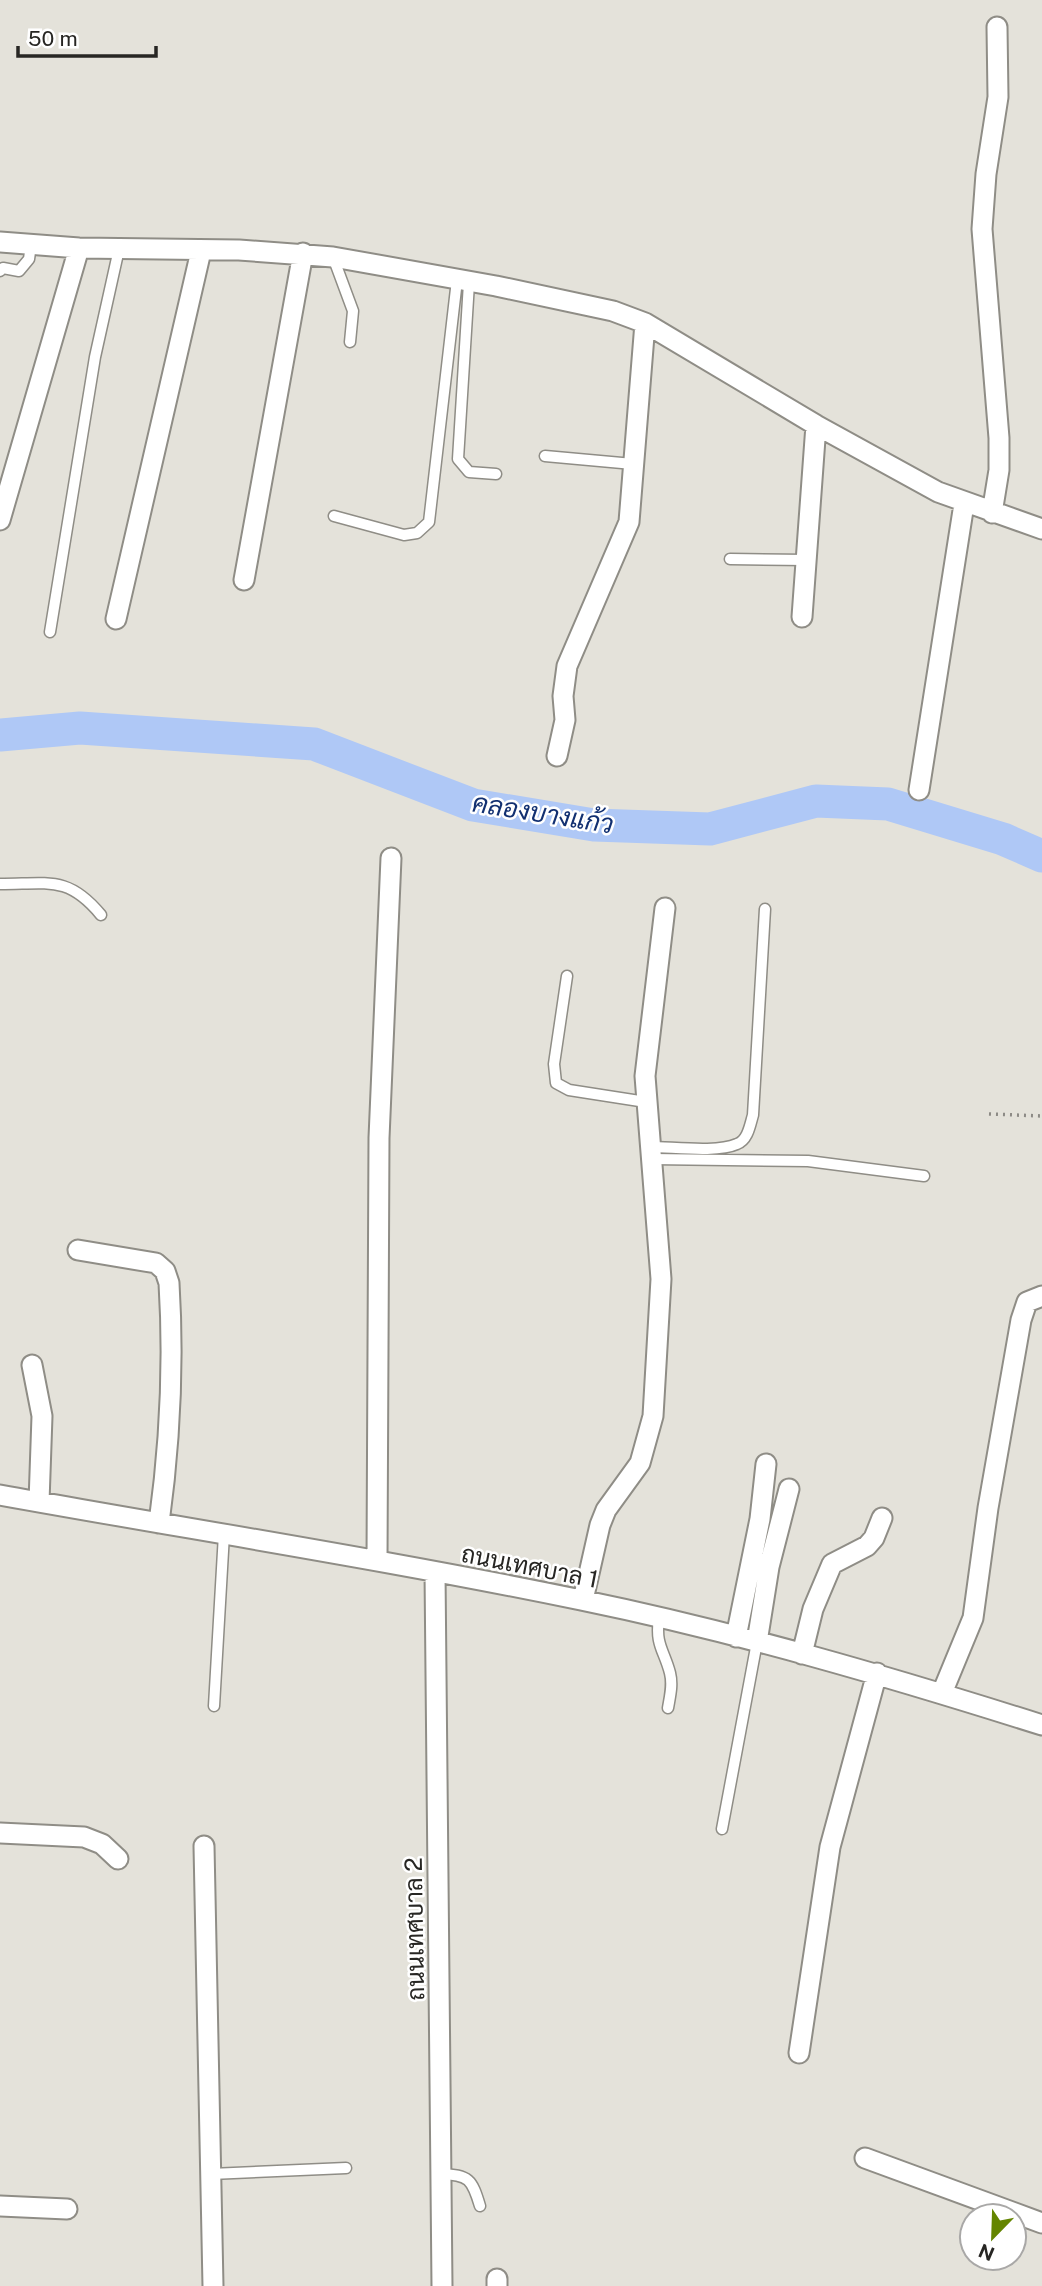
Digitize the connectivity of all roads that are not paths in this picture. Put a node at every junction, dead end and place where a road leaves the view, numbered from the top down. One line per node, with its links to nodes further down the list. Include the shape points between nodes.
1 (997, 27): 18 (street, via 998,97 982,229 999,438)
2 (0, 243): 3 (street)
3 (31, 245): 4 (street); 9 (lane, via 25,266 19,271)
4 (79, 248): 5 (street); 20 (street)
5 (119, 249): 6 (street); 27 (lane, via 95,357)
6 (201, 251): 7 (street); 26 (street)
7 (303, 253): 8 (street); 24 (street)
8 (333, 257): 10 (street); 12 (lane, via 353,311)
9 (0, 271)
10 (463, 281): 11 (street, via 613,311); 16 (lane, via 458,460 469,472); 19 (lane, via 429,522 417,533 404,535)
11 (645, 323): 13 (street); 15 (street)
12 (350, 342)
13 (816, 425): 17 (street); 23 (street)
14 (545, 456): 15 (lane)
15 (634, 464): 28 (street, via 629,523 567,666 565,720)
16 (496, 474)
17 (964, 503): 18 (street); 29 (street)
18 (992, 513): 21 (street)
19 (334, 516)
20 (0, 520)
21 (1042, 529)
22 (730, 559): 23 (lane)
23 (807, 560): 25 (street)
24 (244, 580)
25 (802, 617)
26 (116, 619)
27 (50, 632)
28 (557, 756)
29 (919, 790)
30 (391, 858): 49 (street, via 379,1138)
31 (0, 884): 34 (lane, via 61,884 84,894)
32 (664, 908): 36 (street)
33 (765, 909): 37 (lane, via 753,1115 748,1134 738,1144)
34 (101, 915)
35 (567, 976): 36 (lane, via 554,1064 556,1083 569,1090)
36 (646, 1102): 37 (street)
37 (651, 1153): 38 (lane, via 808,1161); 51 (street, via 661,1279 653,1416 640,1463 600,1525)
38 (924, 1176)
39 (78, 1250): 47 (street, via 156,1263 169,1283 171,1410)
40 (1042, 1296): 57 (street, via 1027,1302 1021,1320 973,1618)
41 (32, 1365): 45 (street, via 42,1416)
42 (766, 1464): 53 (street)
43 (789, 1489): 54 (street, via 769,1567)
44 (0, 1495): 45 (street, ถนนเทศบาล 1)
45 (39, 1502): 47 (street, ถนนเทศบาล 1)
46 (882, 1518): 55 (street, via 867,1546 832,1564 813,1609)
47 (159, 1523): 48 (street, ถนนเทศบาล 1)
48 (224, 1534): 49 (street, ถนนเทศบาล 1); 58 (lane)
49 (377, 1560): 50 (street, ถนนเทศบาล 1)
50 (435, 1572): 51 (street, ถนนเทศบาล 1); 69 (street, ถนนเทศบาล 2)
51 (583, 1600): 52 (street, ถนนเทศบาล 1)
52 (659, 1618): 53 (street, ถนนเทศบาล 1); 59 (lane, via 659,1648 670,1671)
53 (736, 1637): 54 (street, ถนนเทศบาล 1)
54 (757, 1642): 55 (street, ถนนเทศบาล 1); 61 (lane)
55 (802, 1654): 56 (street, ถนนเทศบาล 1)
56 (877, 1672): 57 (street, ถนนเทศบาล 1); 65 (street, via 830,1847)
57 (942, 1693): 60 (street, ถนนเทศบาล 1)
58 (214, 1706)
59 (668, 1708)
60 (1042, 1725)
61 (722, 1829)
62 (0, 1833): 64 (street, via 84,1837 102,1844)
63 (204, 1846): 68 (street)
64 (118, 1859)
65 (799, 2053)
66 (866, 2158): 73 (street)
67 (346, 2168): 68 (lane)
68 (211, 2174): 74 (street)
69 (441, 2174): 71 (lane, via 474,2184); 75 (street, ถนนเทศบาล 2)
70 (0, 2206): 72 (street)
71 (480, 2206)
72 (66, 2209)
73 (1042, 2223)
74 (213, 2286)
75 (442, 2286)

